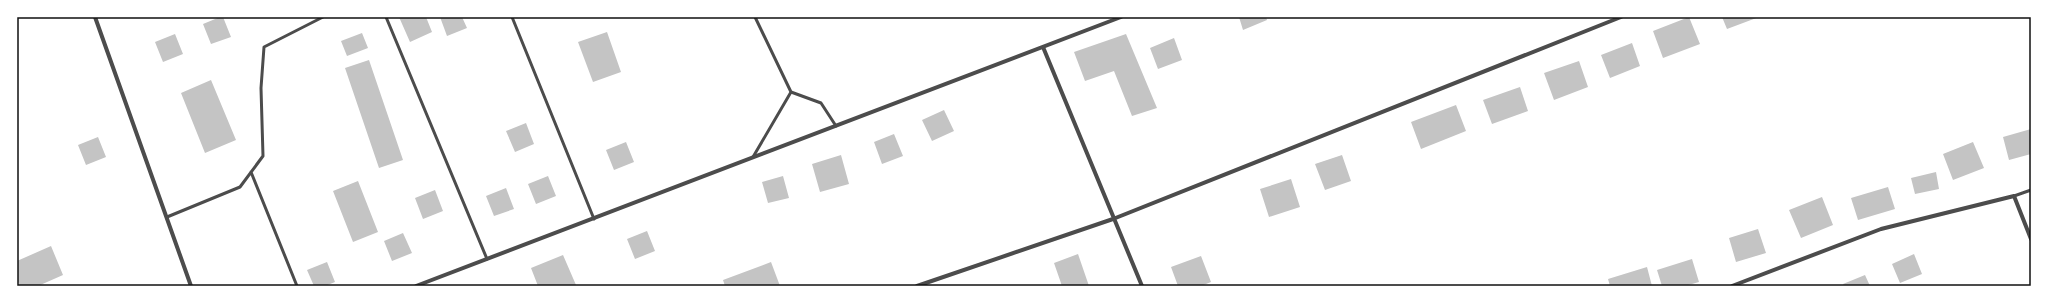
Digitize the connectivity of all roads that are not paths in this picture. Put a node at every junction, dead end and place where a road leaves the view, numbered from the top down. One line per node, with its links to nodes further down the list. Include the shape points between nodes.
1 (95, 17): 15 (street)
2 (324, 17): 12 (lane, via 264,47 263,156)
3 (386, 17): 19 (lane)
4 (512, 17): 16 (lane)
5 (755, 17): 9 (lane)
6 (1121, 17): 8 (street)
7 (1621, 17): 17 (street)
8 (1043, 47): 10 (street); 17 (street)
9 (791, 92): 10 (lane, via 821,103); 11 (lane)
10 (836, 126): 11 (street)
11 (752, 158): 16 (street)
12 (251, 172): 15 (lane, via 240,187); 21 (lane)
13 (2031, 190): 14 (lane)
14 (2014, 196): 18 (street); 25 (street, via 1881,229)
15 (167, 217): 20 (street)
16 (594, 219): 19 (street)
17 (1113, 219): 23 (street); 24 (street)
18 (2031, 239)
19 (487, 259): 22 (street)
20 (191, 286)
21 (297, 286)
22 (416, 286)
23 (917, 286)
24 (1142, 286)
25 (1732, 286)

